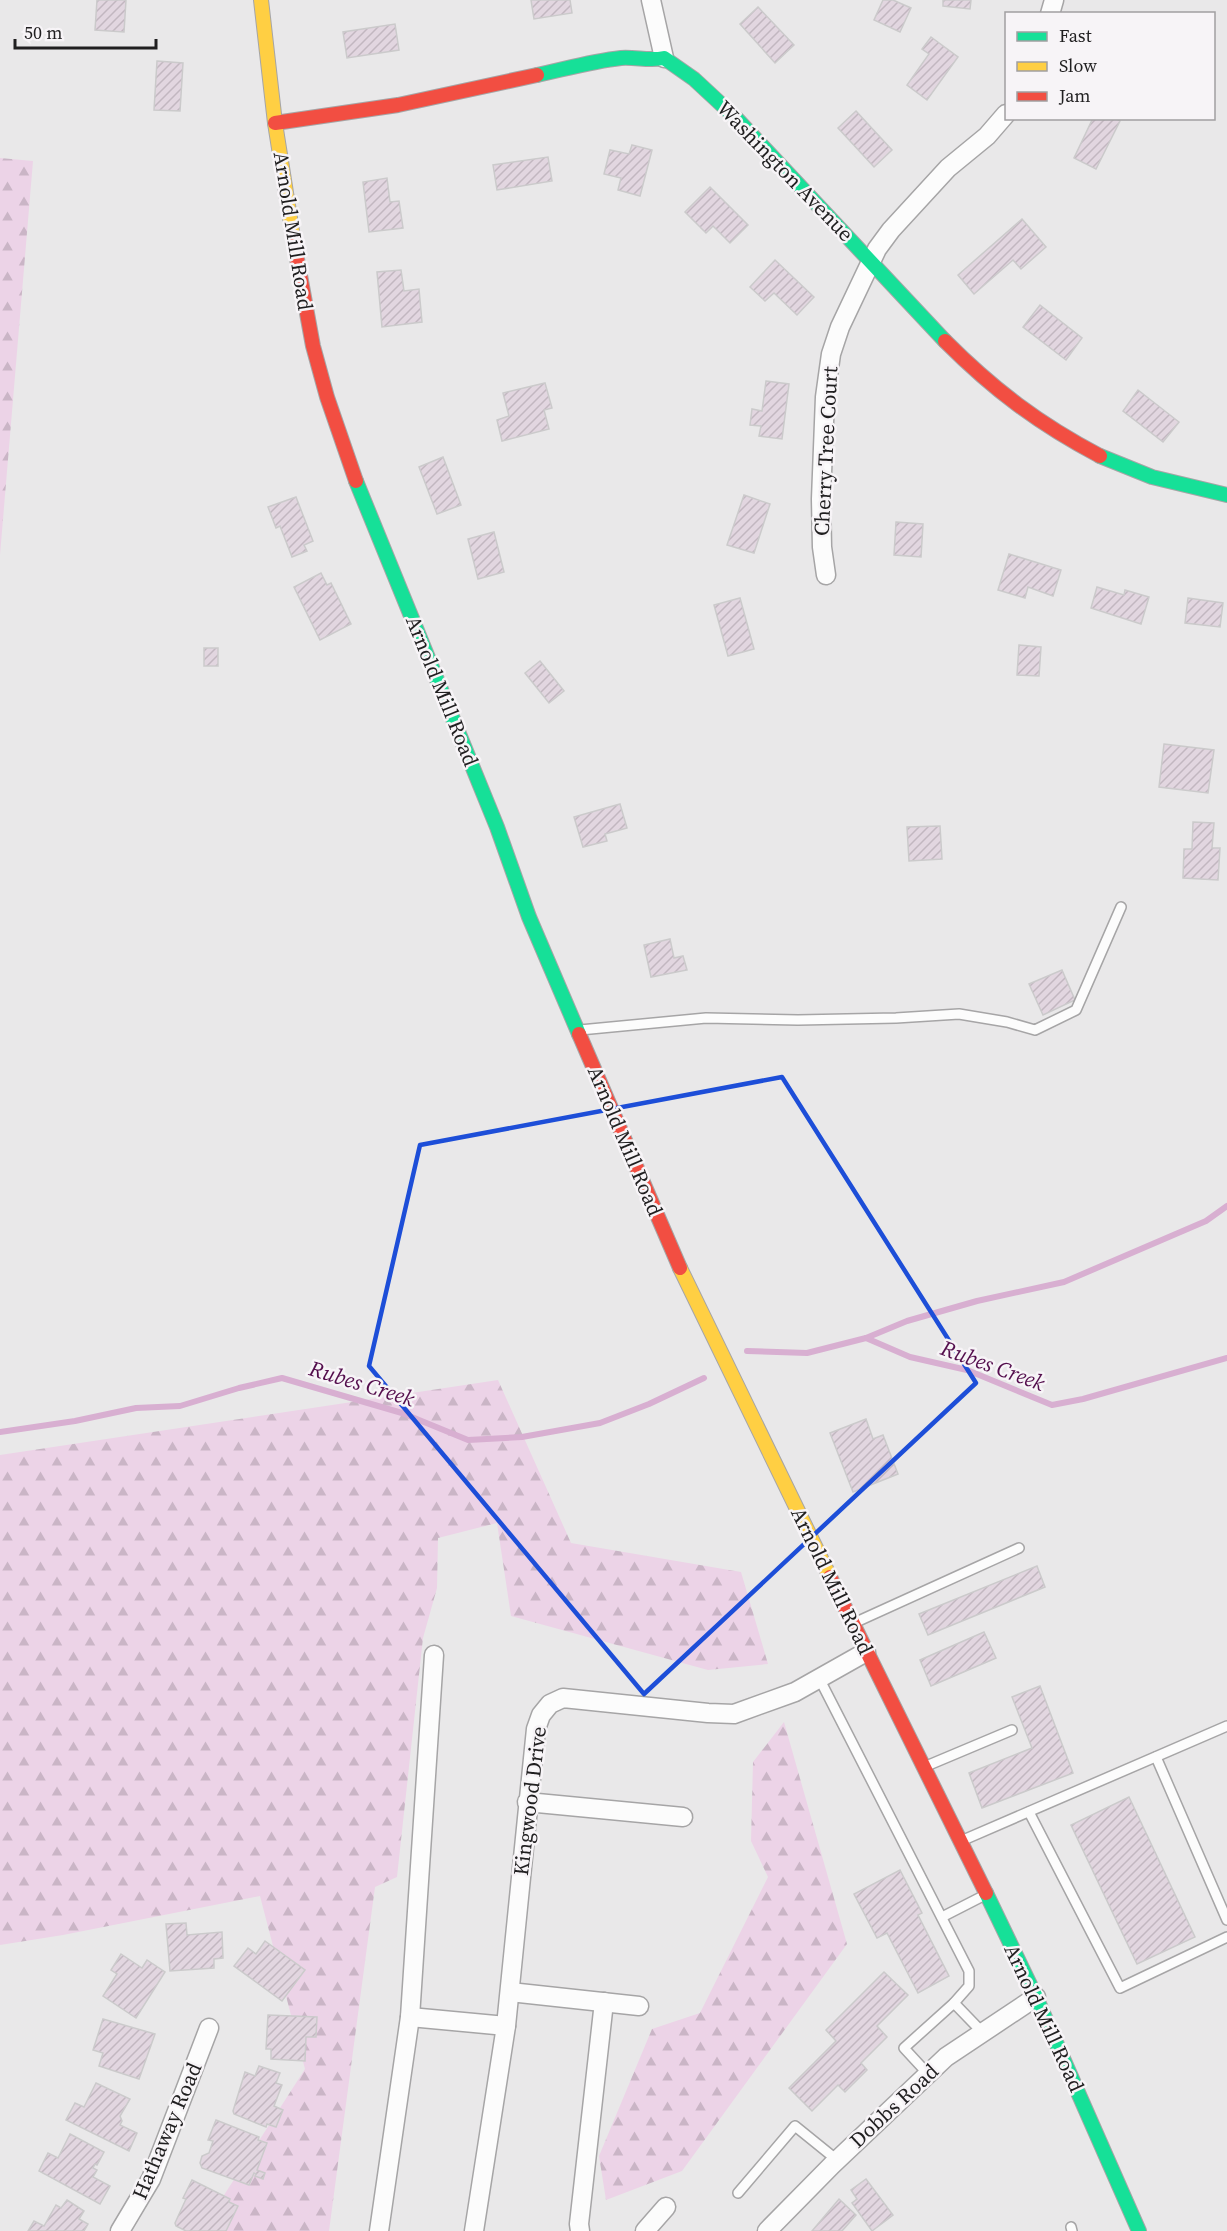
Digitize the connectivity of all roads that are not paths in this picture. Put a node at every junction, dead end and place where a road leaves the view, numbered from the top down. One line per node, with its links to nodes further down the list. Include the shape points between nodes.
1 (261, 0): 5 (main road, Arnold Mill Road)
2 (651, 0): 3 (street)
3 (664, 58): 5 (main road, via 602,61 433,98); 6 (main road, Washington Avenue, via 725,108 820,204)
4 (1005, 115): 6 (street, Cherry Tree Court, via 987,136 948,168 891,230)
5 (275, 123): 10 (main road, Arnold Mill Road, via 298,270 327,397 357,485)
6 (871, 263): 7 (main road, Washington Avenue, via 897,293 1014,404 1064,437 1110,462 1164,481); 8 (street, Cherry Tree Court, via 840,327 826,386 821,500)
7 (1227, 495)
8 (826, 575)
9 (1121, 907): 10 (lane, via 1076,1010 1035,1030 958,1014 820,1020 706,1018)
10 (577, 1030): 12 (main road, Arnold Mill Road, via 673,1254)
11 (1019, 1548): 12 (lane)
12 (852, 1624): 13 (main road, Arnold Mill Road)
13 (866, 1653): 15 (street, Kingwood Drive); 19 (main road, Arnold Mill Road)
14 (434, 1655): 33 (street)
15 (819, 1678): 20 (street, Kingwood Drive, via 795,1692 734,1714 562,1698 550,1704 536,1729); 25 (lane)
16 (1227, 1726): 18 (lane)
17 (1011, 1730): 19 (lane)
18 (1156, 1757): 21 (lane); 26 (lane)
19 (924, 1767): 23 (main road, Arnold Mill Road)
20 (527, 1802): 22 (street); 28 (street, Kingwood Drive)
21 (1029, 1812): 23 (lane); 27 (lane, via 1120,1988)
22 (683, 1817)
23 (961, 1841): 24 (main road, Arnold Mill Road)
24 (986, 1894): 25 (lane); 29 (main road, Arnold Mill Road)
25 (942, 1917): 31 (lane, via 969,1971 969,1986)
26 (1227, 1920)
27 (1227, 1937)
28 (510, 1992): 30 (street); 34 (street, Kingwood Drive)
29 (1036, 1997): 36 (street, Dobbs Road); 47 (main road, Arnold Mill Road)
30 (604, 2002): 32 (street); 44 (street)
31 (954, 2002): 36 (lane); 37 (lane, via 904,2048)
32 (639, 2006)
33 (410, 2018): 34 (street); 42 (street)
34 (506, 2026): 43 (street, Kingwood Drive)
35 (209, 2028): 41 (street, Hathaway Road, via 151,2179)
36 (982, 2032): 37 (street, Dobbs Road)
37 (928, 2074): 38 (street, Dobbs Road)
38 (837, 2160): 39 (lane, via 795,2126); 46 (street, Dobbs Road)
39 (738, 2193)
40 (666, 2207): 45 (street)
41 (120, 2231)
42 (379, 2231)
43 (474, 2231)
44 (580, 2231)
45 (645, 2231)
46 (767, 2231)
47 (1139, 2231)

